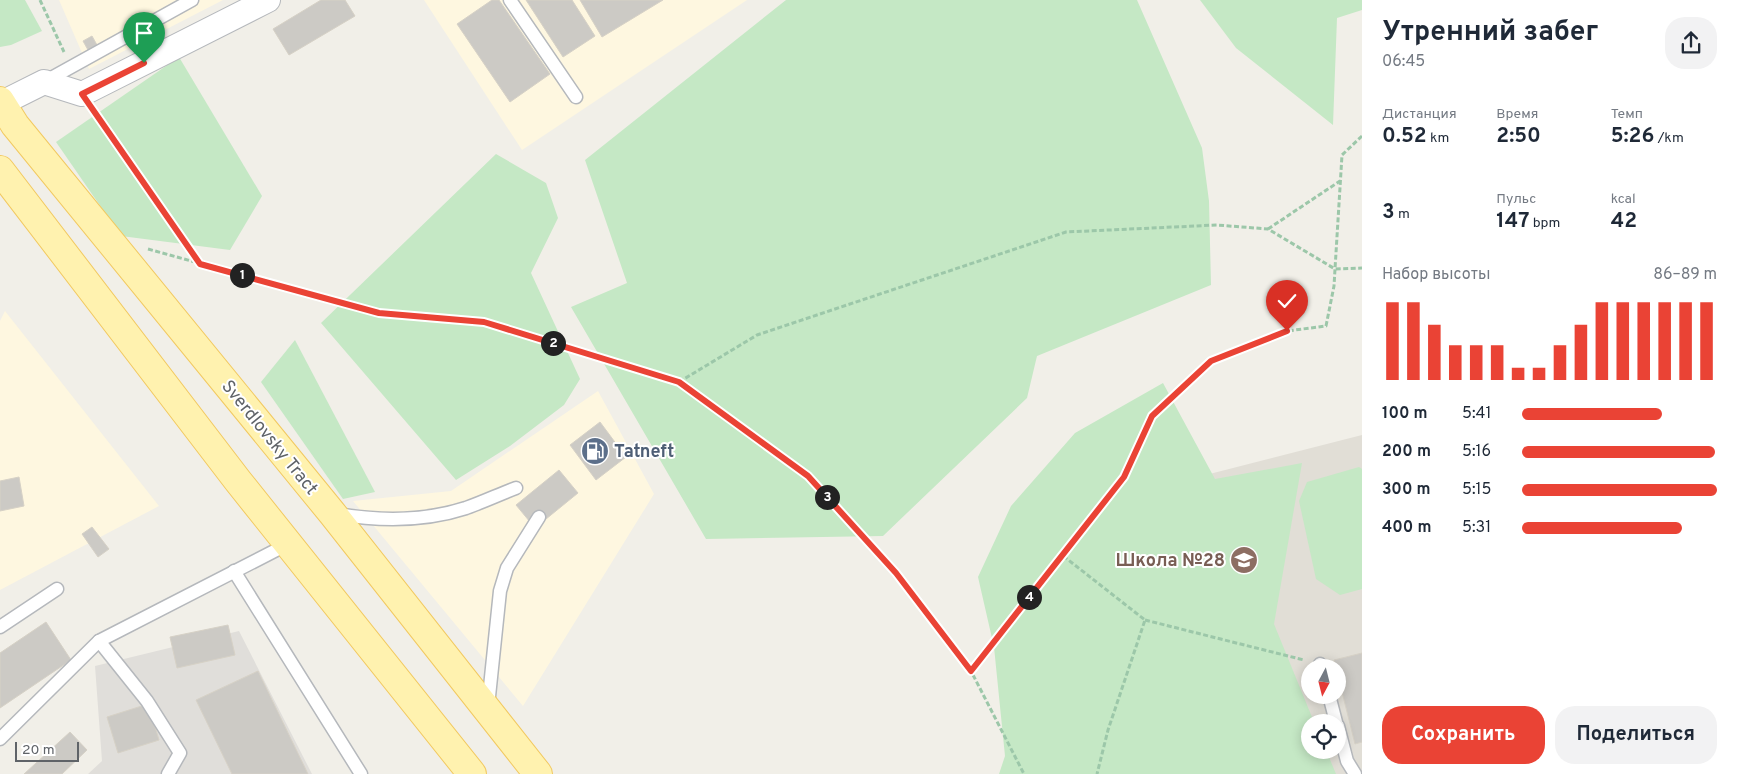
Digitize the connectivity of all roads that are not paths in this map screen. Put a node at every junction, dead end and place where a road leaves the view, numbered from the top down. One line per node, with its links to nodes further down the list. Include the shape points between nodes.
1 (192, 0): 4 (lane)
2 (268, 0): 4 (street, via 82,94)
3 (510, 0): 5 (lane)
4 (44, 82): 6 (street)
5 (576, 97)
6 (1, 102): 9 (main road, Sverdlovsky Tract, via 15,126)
7 (0, 170): 11 (main road)
8 (516, 488): 9 (lane, via 466,508 427,517 363,517)
9 (332, 513): 16 (main road, Sverdlovsky Tract)
10 (539, 517): 16 (lane, via 507,568 500,590)
11 (288, 544): 12 (lane); 21 (main road)
12 (234, 572): 15 (lane); 20 (lane)
13 (58, 589): 14 (lane)
14 (0, 627)
15 (99, 641): 17 (lane); 19 (lane, via 147,701 180,753)
16 (488, 709): 22 (main road, Sverdlovsky Tract)
17 (0, 739)
18 (1346, 757): 23 (lane)
19 (168, 774)
20 (361, 774)
21 (472, 774)
22 (538, 774)
23 (1355, 774)

